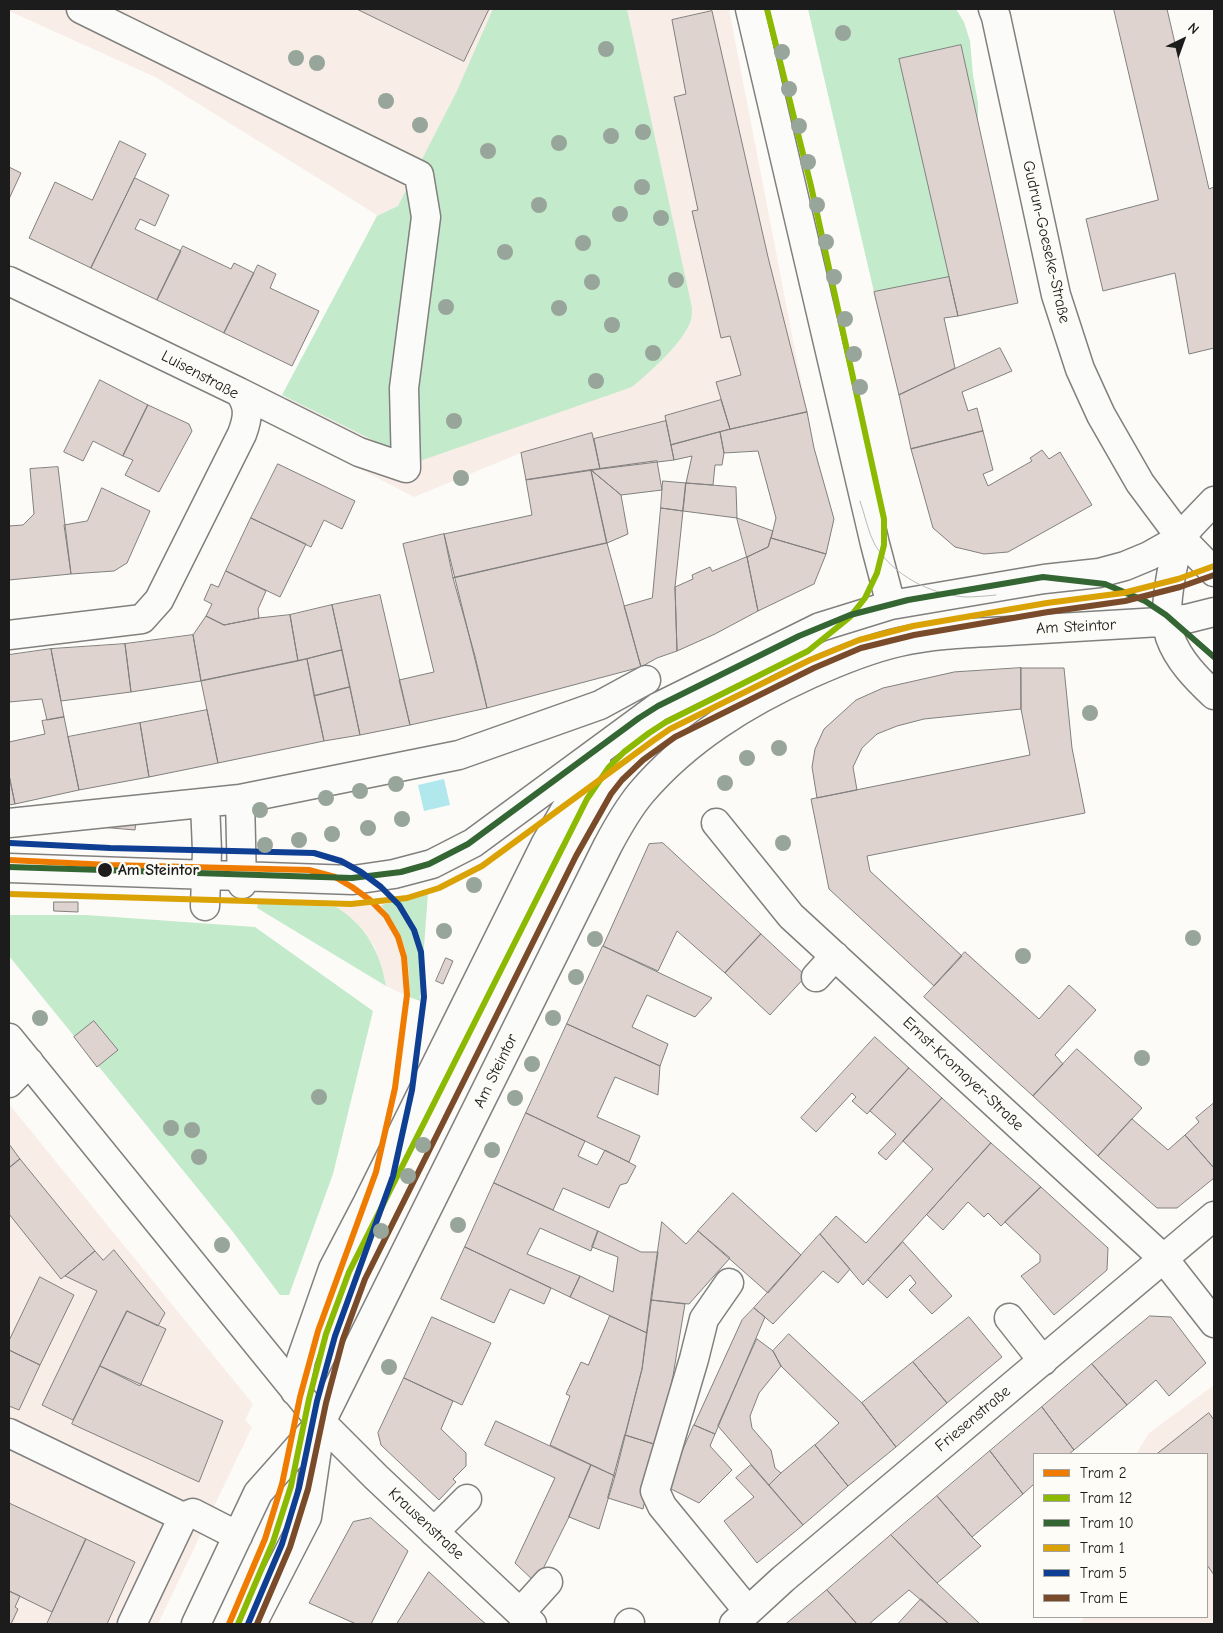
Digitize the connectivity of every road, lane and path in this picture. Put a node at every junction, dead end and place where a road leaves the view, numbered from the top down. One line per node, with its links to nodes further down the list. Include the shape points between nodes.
1 (81, 9): 5 (street, via 420,175 426,217 404,388 406,468 359,452)
2 (750, 9): 9 (street)
3 (993, 9): 7 (street, Gudrun-Goeseke-Straße, via 1056,295 1080,369 1101,415 1133,471)
4 (9, 281): 5 (street, Luisenstraße)
5 (239, 392): 12 (street, Luisenstraße, via 247,409 242,434 159,600 142,618)
6 (1214, 501): 7 (street)
7 (1181, 538): 8 (street, Gudrun-Goeseke-Straße); 9 (street, via 1149,556 1099,573 1044,579); 11 (street, via 1172,567)
8 (1214, 572)
9 (890, 606): 15 (street, via 820,627 669,700)
10 (1208, 618): 11 (street, Am Steintor)
11 (1168, 621): 14 (street, via 1170,637 1181,658); 36 (street, Am Steintor, via 958,634 900,642 859,654 796,680 736,712 674,759 640,794 607,847)
12 (9, 635)
13 (646, 680): 16 (street, via 600,705 459,755)
14 (1214, 695)
15 (619, 736): 22 (street, via 473,843 432,864 353,880); 35 (street, via 592,764 546,843 333,1269 301,1360)
16 (240, 799): 17 (street); 22 (street)
17 (205, 803): 18 (street); 21 (street)
18 (9, 823)
19 (716, 823): 24 (street, Ernst-Kromayer-Straße, via 791,916)
20 (9, 868): 21 (street)
21 (206, 875): 22 (street); 23 (street)
22 (242, 880)
23 (205, 906)
24 (835, 956): 25 (street); 30 (street, Ernst-Kromayer-Straße)
25 (816, 977)
26 (9, 1038): 27 (street)
27 (28, 1062): 28 (street); 35 (street)
28 (9, 1083)
29 (1214, 1216): 30 (street, Friesenstraße)
30 (1164, 1259): 33 (street, Ernst-Kromayer-Straße); 34 (street, Friesenstraße)
31 (729, 1283): 43 (street, via 704,1319 655,1491 662,1506)
32 (1009, 1318): 34 (street)
33 (1214, 1323)
34 (1043, 1361): 43 (street, Friesenstraße, via 782,1579)
35 (295, 1391): 36 (street)
36 (321, 1422): 40 (street, Krausenstraße); 41 (street, via 258,1493); 47 (street, via 308,1516)
37 (9, 1432): 39 (street)
38 (467, 1499): 40 (street)
39 (183, 1516): 41 (street, via 193,1513); 45 (street)
40 (434, 1532): 44 (street, Krausenstraße)
41 (238, 1536): 46 (street)
42 (548, 1582): 44 (street)
43 (741, 1618)
44 (526, 1619)
45 (132, 1624)
46 (196, 1624)
47 (252, 1624)

